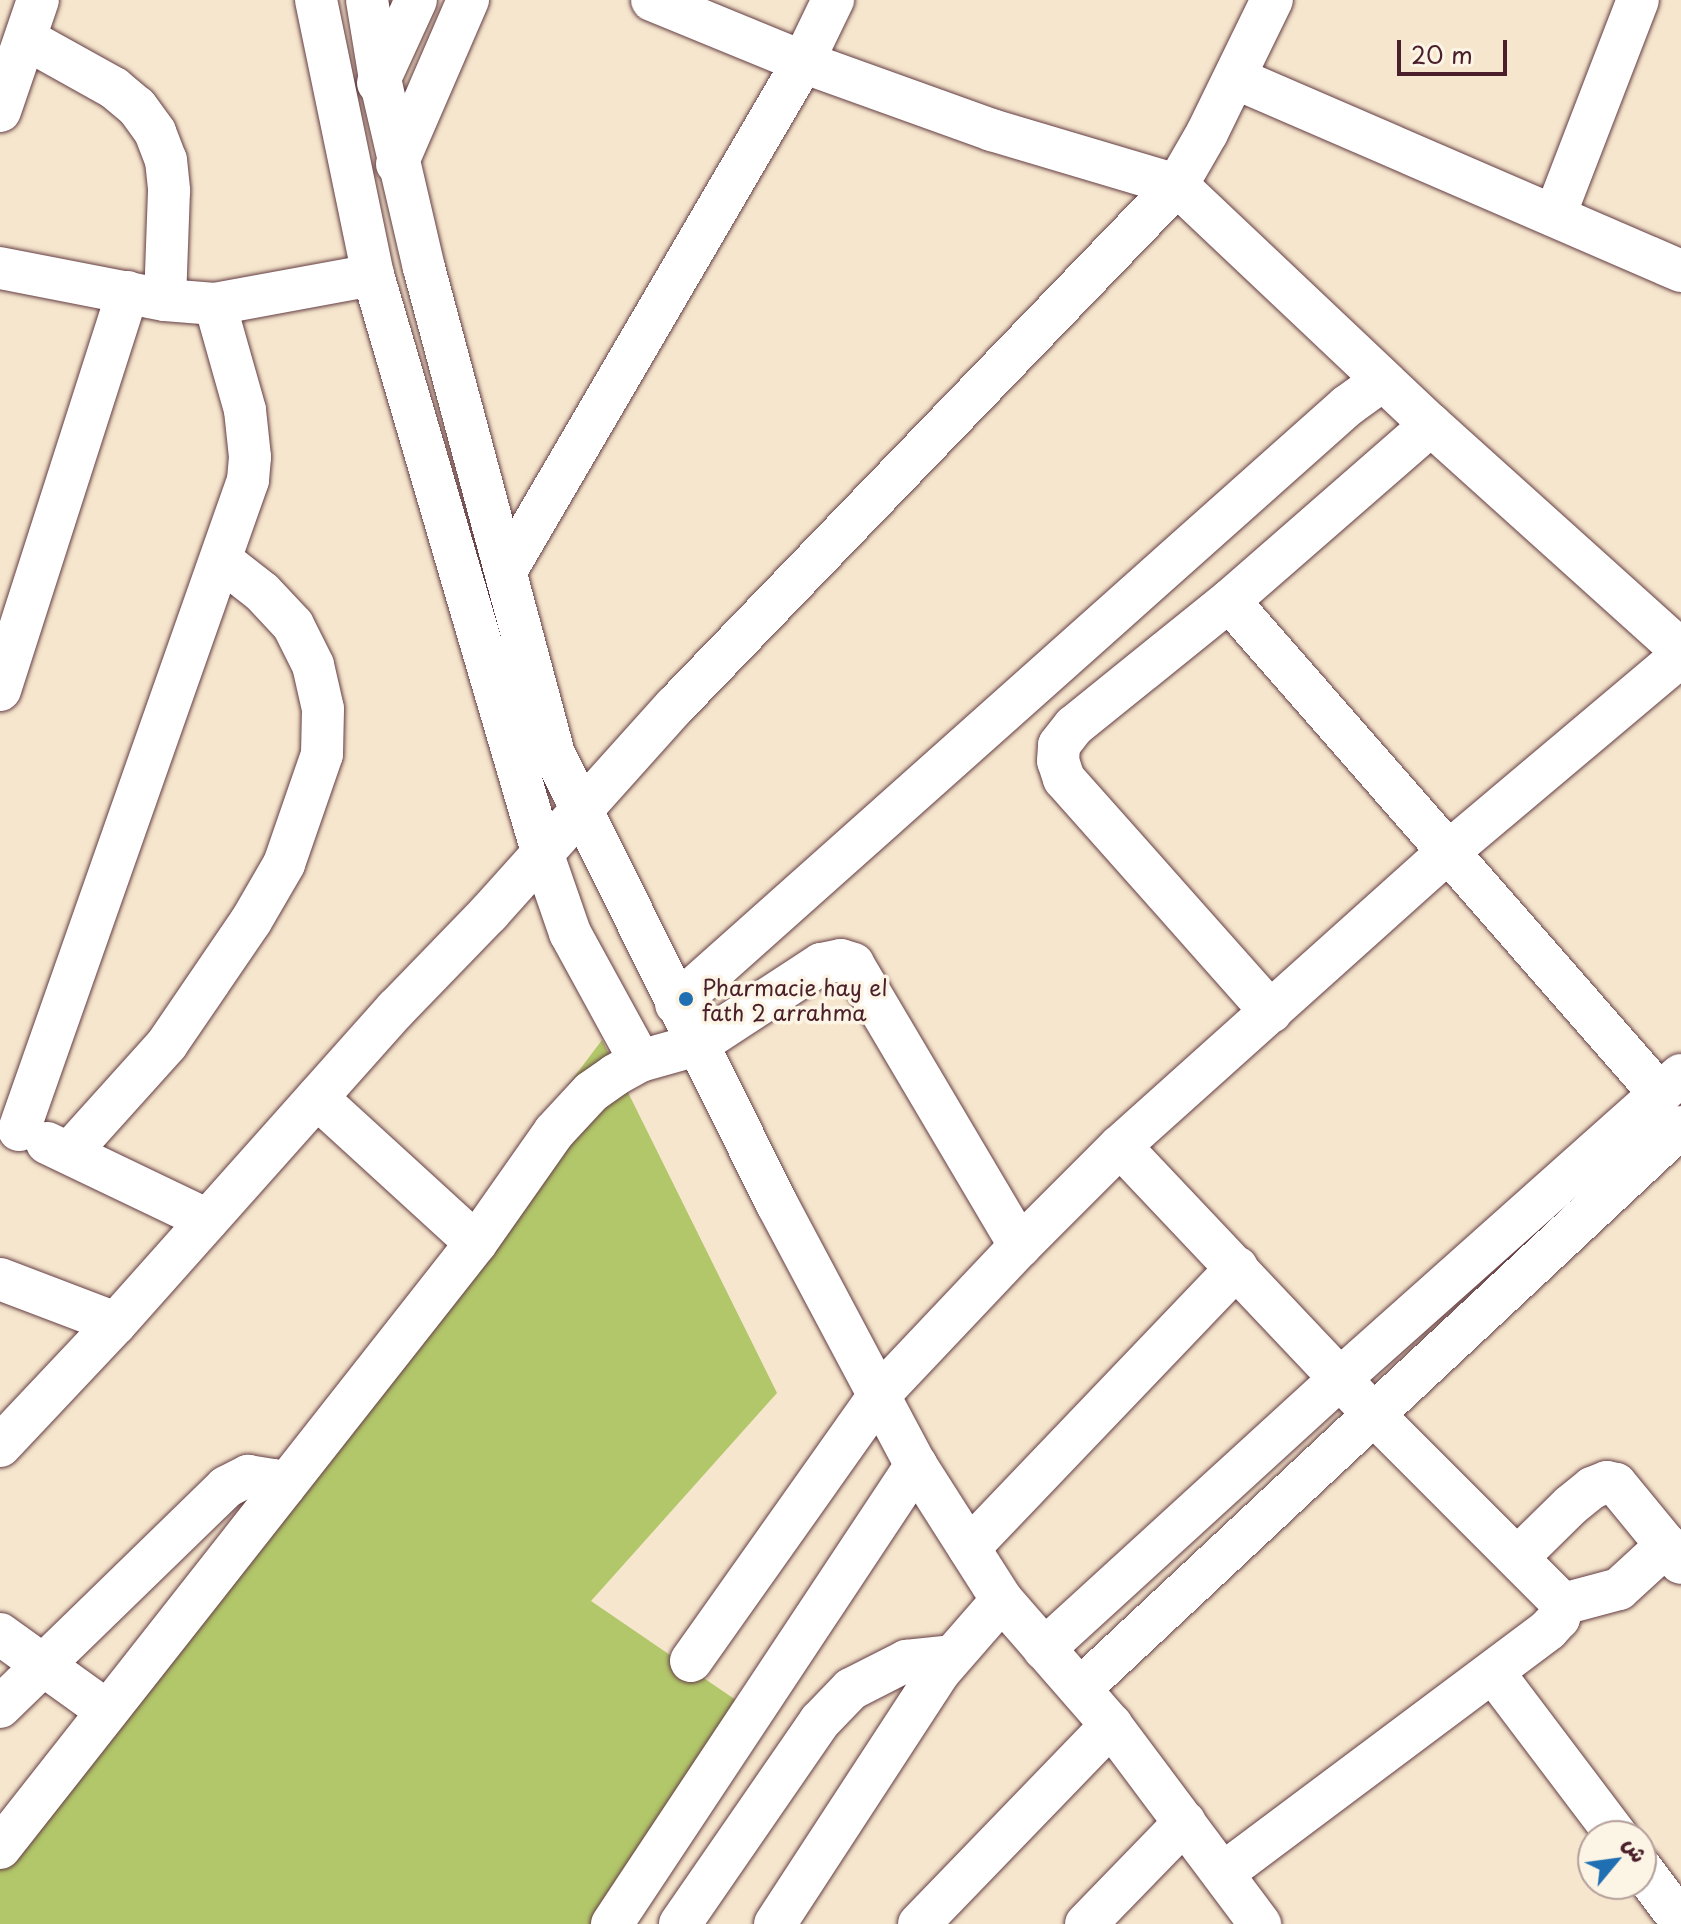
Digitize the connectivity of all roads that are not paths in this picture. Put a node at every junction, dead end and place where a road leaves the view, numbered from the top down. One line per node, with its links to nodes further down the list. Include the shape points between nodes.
1 (38, 0): 10 (street)
2 (316, 0): 15 (street)
3 (367, 0): 13 (street)
4 (416, 0): 13 (street)
5 (468, 0): 16 (street)
6 (652, 0): 11 (street)
7 (833, 0): 11 (street)
8 (1272, 0): 12 (street)
9 (1638, 0): 18 (street)
10 (26, 39): 14 (street); 23 (street, via 114,88 155,132 166,160 169,191)
11 (803, 62): 17 (street, via 992,130); 28 (street)
12 (1235, 78): 17 (street); 18 (street)
13 (380, 79): 15 (street); 16 (street)
14 (0, 111)
15 (346, 145): 19 (street)
16 (400, 159): 19 (street); 28 (street, via 424,268)
17 (1177, 185): 25 (street); 33 (street)
18 (1555, 215): 21 (street)
19 (365, 220): 22 (street)
20 (0, 268): 23 (street)
21 (1681, 271)
22 (373, 275): 24 (street); 34 (street)
23 (146, 296): 24 (street); 32 (street)
24 (215, 304): 27 (street, via 245,410 250,457)
25 (1383, 380): 26 (street); 36 (street, via 1347,406)
26 (1431, 425): 29 (street); 30 (street)
27 (221, 560): 42 (street); 44 (street, via 293,625 313,665 323,709 322,754 284,864 251,921 167,1044)
28 (507, 569): 33 (street, via 554,754)
29 (1229, 601): 35 (street); 37 (street, via 1074,726 1059,745 1058,761 1064,779)
30 (1681, 650)
31 (1681, 656): 35 (street)
32 (0, 690)
33 (581, 808): 34 (street); 36 (street)
34 (542, 852): 39 (street, via 570,933); 40 (street)
35 (1447, 853): 37 (street); 41 (street)
36 (676, 1004): 38 (street)
37 (1271, 1012): 43 (street)
38 (697, 1045): 39 (street); 47 (street, via 821,964 853,964); 52 (street)
39 (640, 1061): 46 (street, via 603,1083 572,1111)
40 (317, 1098): 45 (street); 46 (street)
41 (1674, 1099): 51 (street); 53 (street)
42 (10, 1125): 44 (street)
43 (1120, 1146): 47 (street); 48 (street)
44 (69, 1153): 45 (street)
45 (208, 1220): 50 (street)
46 (476, 1243): 56 (street)
47 (1020, 1246): 52 (street)
48 (1237, 1268): 51 (street); 57 (street)
49 (0, 1279): 50 (street)
50 (116, 1323): 54 (street)
51 (1342, 1377): 53 (street); 63 (street)
52 (879, 1395): 55 (street); 65 (street)
53 (1374, 1415): 59 (street); 68 (street)
54 (0, 1446)
55 (916, 1465): 57 (street); 78 (street)
56 (284, 1487): 66 (street, via 248,1476 226,1487); 70 (street)
57 (969, 1548): 60 (street)
58 (1674, 1554): 59 (street, via 1616,1484 1607,1482 1571,1505); 61 (street, via 1619,1589)
59 (1518, 1557): 61 (street)
60 (1002, 1600): 63 (street); 64 (street)
61 (1563, 1604): 67 (street, via 1548,1630)
62 (0, 1634): 66 (street)
63 (1044, 1649): 68 (street)
64 (952, 1656): 79 (street, via 906,1661 851,1689 820,1721); 80 (street)
65 (691, 1661)
66 (42, 1664): 69 (street); 70 (street)
67 (1493, 1672): 72 (street); 75 (street)
68 (1080, 1689): 71 (street)
69 (0, 1707)
70 (107, 1711): 74 (street)
71 (1111, 1725): 73 (street); 81 (street)
72 (1605, 1820)
73 (1185, 1822): 75 (street); 82 (street)
74 (0, 1848)
75 (1223, 1873): 83 (street)
76 (1657, 1889): 77 (street)
77 (1681, 1921)
78 (612, 1924)
79 (680, 1924)
80 (775, 1924)
81 (919, 1924)
82 (1086, 1924)
83 (1260, 1924)

